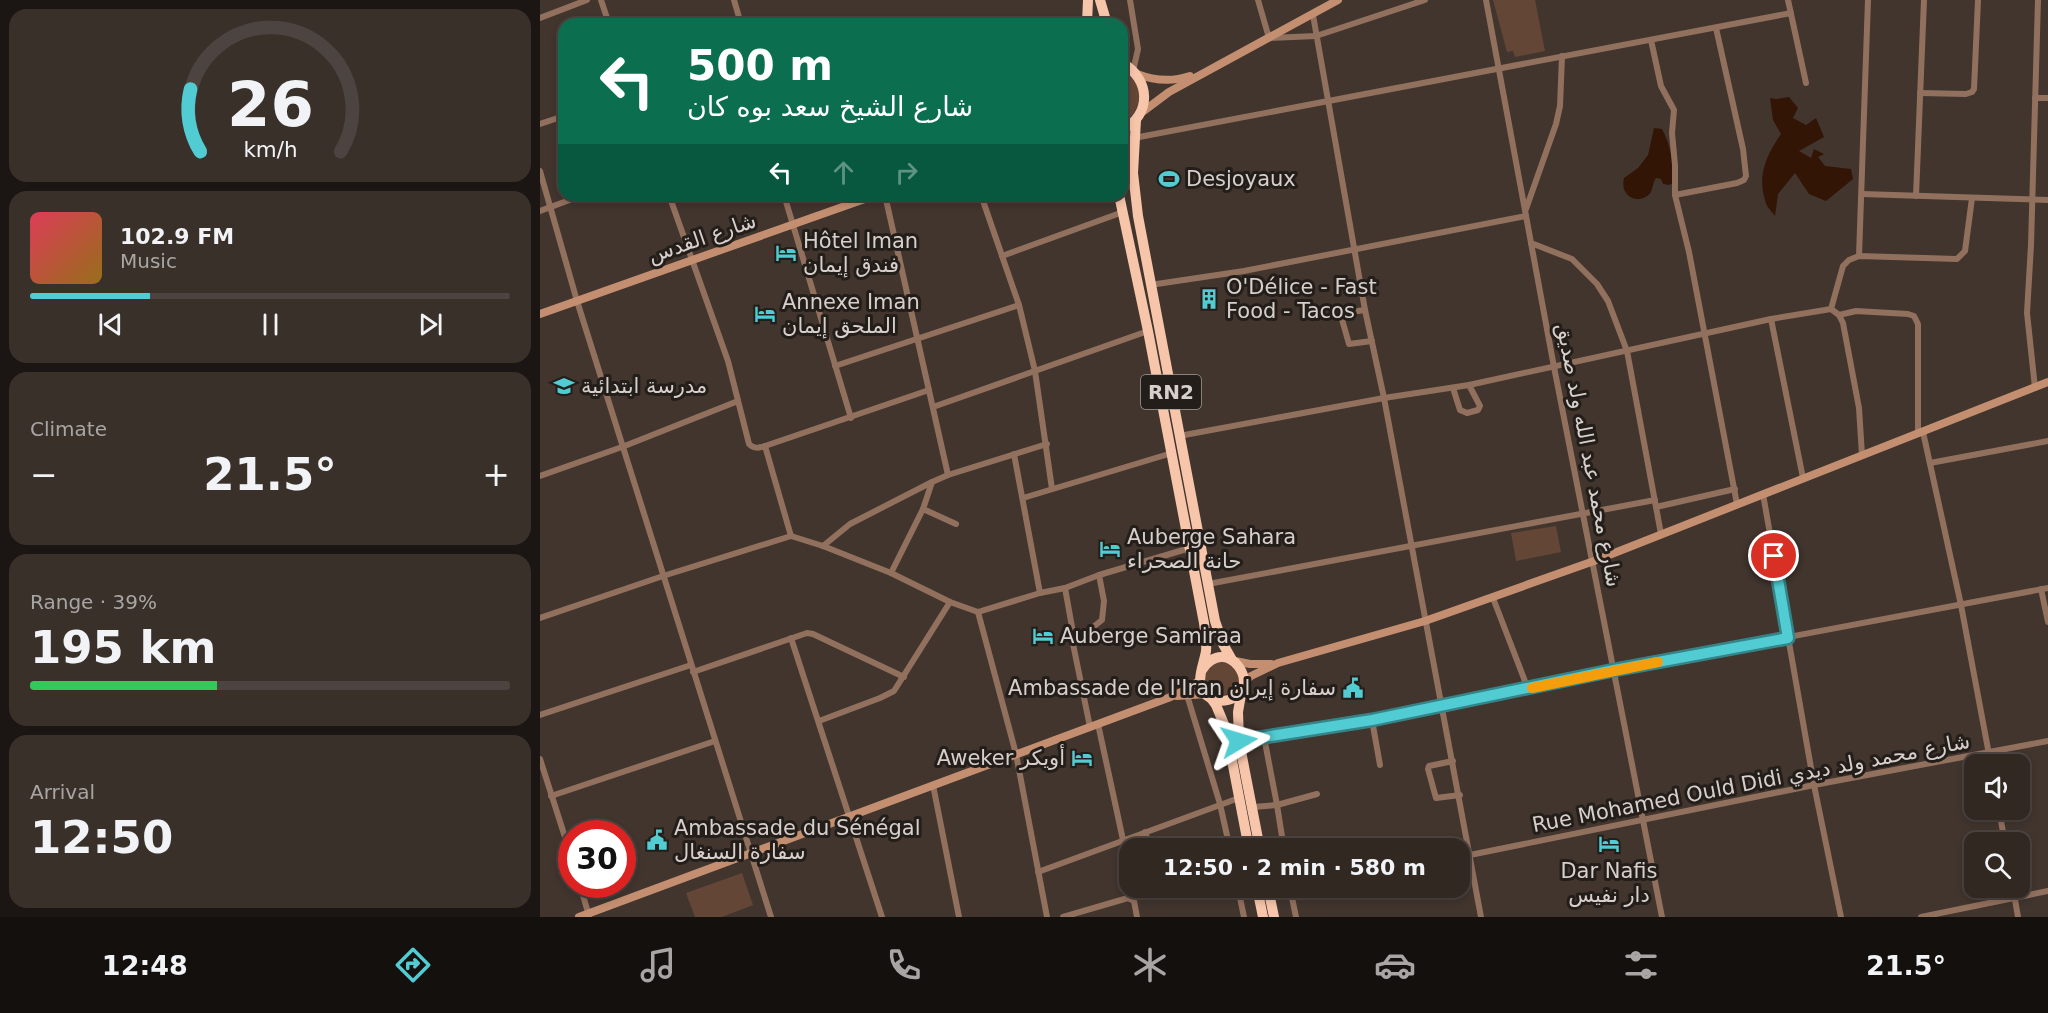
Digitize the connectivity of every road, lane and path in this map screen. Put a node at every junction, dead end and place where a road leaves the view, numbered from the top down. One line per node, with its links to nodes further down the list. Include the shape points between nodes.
1 (587, 0): 18 (street)
2 (601, 0): 19 (street)
3 (734, 0): 20 (street)
4 (1088, 0): 21 (highway)
5 (1100, 0): 22 (highway)
6 (1130, 0): 28 (street, via 1138,49)
7 (1258, 0): 25 (street)
8 (1338, 0): 17 (street)
9 (1425, 0): 24 (street)
10 (1486, 0): 29 (street, شارع محمد عبد الله ولد صديق)
11 (1788, 0): 16 (street)
12 (1868, 0): 42 (street)
13 (1924, 0): 32 (street)
14 (1978, 0): 32 (street, via 1974,89 1966,94)
15 (2038, 0): 33 (street)
16 (1791, 13): 23 (street); 31 (street)
17 (1312, 15): 24 (street); 25 (street)
18 (540, 18)
19 (607, 18)
20 (739, 18)
21 (1087, 18)
22 (1105, 18)
23 (1716, 28): 26 (street); 43 (street, via 1746,176 1737,183)
24 (1316, 36): 25 (street); 35 (street)
25 (1269, 38): 30 (street)
26 (1651, 40): 27 (street); 43 (street, via 1661,86 1674,110)
27 (1562, 56): 29 (street); 58 (street, via 1556,124)
28 (1130, 69): 30 (street, via 1163,81); 36 (highway, via 1142,84 1144,97)
29 (1498, 69): 35 (street); 58 (street, شارع محمد عبد الله ولد صديق)
30 (1208, 71): 36 (street, via 1168,93)
31 (1806, 83)
32 (1920, 93): 44 (street)
33 (2035, 98): 34 (street); 46 (street)
34 (2048, 98)
35 (1328, 101): 40 (street); 61 (street)
36 (1138, 117): 39 (highway); 40 (highway, RN2)
37 (558, 118): 38 (street)
38 (540, 124)
39 (1128, 125)
40 (1134, 138): 65 (highway, RN2, via 1133,173)
41 (540, 171): 55 (street)
42 (1862, 194): 44 (street); 63 (street)
43 (1675, 195): 74 (street)
44 (1916, 196): 45 (street)
45 (1972, 198): 46 (street); 63 (street, via 1965,251 1957,259)
46 (2032, 199): 47 (street); 84 (street, via 2027,313)
47 (2048, 200)
48 (566, 201): 55 (street)
49 (671, 201): 64 (street)
50 (786, 201): 59 (street)
51 (860, 201): 59 (street, شارع القدس)
52 (886, 201): 75 (street)
53 (983, 201): 62 (street)
54 (1120, 201): 57 (highway, RN2)
55 (550, 207): 56 (street); 66 (street)
56 (540, 211)
57 (1123, 212): 62 (street); 73 (highway, RN2)
58 (1526, 213): 60 (street, شارع محمد عبد الله ولد صديق); 61 (street)
59 (794, 226): 64 (street, شارع القدس); 78 (street)
60 (1531, 243): 77 (street, via 1572,260 1597,284 1608,301); 79 (street, شارع محمد عبد الله ولد صديق)
61 (1356, 251): 65 (street); 69 (street)
62 (1002, 255): 67 (street)
63 (1859, 256): 68 (street, via 1844,266)
64 (693, 260): 66 (street, شارع القدس); 87 (street)
65 (1150, 285): 91 (highway, RN2)
66 (577, 301): 70 (street, شارع القدس); 95 (street)
67 (1019, 305): 75 (street); 80 (street)
68 (1831, 309): 71 (street); 72 (street)
69 (1365, 310): 76 (street); 76 (street, via 1341,316 1349,344)
70 (540, 314)
71 (1839, 315): 90 (street, via 1856,311 1914,316 1918,324); 98 (street, via 1844,323 1859,408)
72 (1771, 319): 74 (street); 102 (street)
73 (1148, 332): 80 (street); 96 (highway, RN2)
74 (1705, 335): 77 (street); 105 (street)
75 (917, 339): 78 (street); 85 (street)
76 (1372, 342): 86 (street)
77 (1627, 351): 79 (street); 108 (street)
78 (835, 366): 89 (street)
79 (1554, 367): 82 (street); 111 (street, شارع محمد عبد الله ولد صديق)
80 (1035, 371): 88 (street); 93 (street)
81 (2048, 382): 84 (street)
82 (1469, 385): 83 (street); 83 (street, via 1480,406 1467,413 1460,410)
83 (1452, 388): 86 (street)
84 (2035, 388): 90 (street)
85 (929, 390): 88 (street); 89 (street)
86 (1384, 398): 91 (street); 115 (street)
87 (738, 401): 94 (street, via 749,444 756,448); 95 (street)
88 (933, 407): 100 (street)
89 (851, 418): 94 (street)
90 (1921, 433): 98 (street); 99 (street)
91 (1179, 436): 122 (highway, RN2)
92 (2048, 441): 99 (street)
93 (1047, 444): 97 (street); 104 (street)
94 (765, 446): 114 (street)
95 (622, 447): 101 (street); 121 (street)
96 (1172, 453): 104 (street); 117 (highway, RN2)
97 (1014, 454): 100 (street); 107 (street)
98 (1862, 455): 102 (street)
99 (1930, 464): 128 (street)
100 (948, 475): 103 (street)
101 (540, 476)
102 (1803, 478): 106 (street)
103 (932, 482): 110 (street); 116 (street, via 850,524)
104 (1052, 489): 107 (street)
105 (1734, 489): 108 (street); 109 (street)
106 (1763, 494): 109 (street); 134 (street)
107 (1023, 498): 125 (street)
108 (1656, 503): 111 (street); 113 (street)
109 (1737, 504): 113 (street)
110 (923, 509): 112 (street); 119 (street)
111 (1583, 512): 115 (street); 118 (street, شارع محمد عبد الله ولد صديق)
112 (956, 524)
113 (1661, 534): 118 (street)
114 (790, 536): 116 (street); 121 (street)
115 (1411, 545): 122 (street); 131 (street)
116 (823, 546): 119 (street)
117 (1190, 548): 120 (street); 140 (highway, RN2, via 1204,623 1206,650)
118 (1594, 561): 126 (street); 139 (street, شارع محمد عبد الله ولد صديق)
119 (891, 573): 127 (street)
120 (1099, 575): 123 (street); 135 (street, via 1104,601 1102,620 1083,636)
121 (663, 576): 130 (street); 138 (street)
122 (1208, 584): 136 (highway, RN2, via 1219,633)
123 (1065, 588): 125 (street); 135 (street)
124 (2044, 589): 128 (street); 132 (street)
125 (1040, 593): 129 (street)
126 (1493, 597): 131 (street); 143 (street)
127 (950, 602): 129 (street); 141 (street)
128 (1961, 605): 134 (street); 156 (street)
129 (978, 612): 157 (street)
130 (540, 618)
131 (1425, 621): 137 (street); 147 (street)
132 (2048, 621)
133 (792, 638): 138 (street); 141 (street, via 813,634); 150 (street)
134 (1788, 638): 139 (street); 163 (street)
135 (1072, 639): 151 (street)
136 (1233, 660): 137 (street); 140 (highway, via 1215,658 1205,665); 142 (highway, via 1241,668)
137 (1278, 663): 142 (street)
138 (692, 668): 148 (street); 153 (street)
139 (1614, 670): 143 (street); 173 (street, شارع محمد عبد الله ولد صديق)
140 (1201, 675): 145 (highway); 146 (street, via 1186,690)
141 (904, 676): 150 (street, via 894,691)
142 (1243, 684): 145 (highway, via 1230,700 1217,701); 154 (highway, via 1238,712)
143 (1528, 689): 147 (street)
144 (1187, 695): 145 (street); 146 (street); 168 (street)
145 (1208, 696): 167 (highway, via 1226,729)
146 (1168, 698): 151 (street)
147 (1442, 707): 149 (street); 159 (street)
148 (540, 715)
149 (1372, 720): 152 (street); 160 (street)
150 (819, 721): 171 (street)
151 (1094, 725): 157 (street); 175 (street)
152 (1264, 737): 154 (street); 169 (street)
153 (715, 741): 166 (street); 183 (street)
154 (1239, 741): 170 (highway)
155 (2048, 741): 156 (street, Rue Mohamed Ould Didi شارع محمد ولد ديدي)
156 (1989, 753): 163 (street, Rue Mohamed Ould Didi شارع محمد ولد ديدي)
157 (1016, 754): 162 (street); 185 (street)
158 (540, 759): 161 (street)
159 (1453, 761): 165 (street); 165 (street, via 1428,769 1436,798)
160 (1380, 765)
161 (543, 781): 166 (street)
162 (933, 785): 171 (street); 198 (street)
163 (1814, 785): 173 (street, Rue Mohamed Ould Didi شارع محمد ولد ديدي); 208 (street)
164 (1317, 794): 169 (street)
165 (1460, 795): 184 (street)
166 (552, 796): 172 (street)
167 (1239, 798): 168 (street); 179 (highway)
168 (1220, 804): 174 (street); 178 (street)
169 (1277, 805): 170 (street); 181 (street)
170 (1253, 807): 180 (highway)
171 (850, 816): 183 (street); 197 (street)
172 (560, 820)
173 (1643, 820): 184 (street, Rue Mohamed Ould Didi شارع محمد ولد ديدي); 207 (street, شارع محمد عبد الله ولد صديق)
174 (1145, 832): 176 (street); 177 (street)
175 (1122, 838)
176 (1128, 838)
177 (1147, 838)
178 (1228, 838)
179 (1247, 838)
180 (1258, 838)
181 (1282, 838)
182 (1119, 842): 185 (street)
183 (751, 853): 195 (street); 196 (street)
184 (1471, 854): 206 (street)
185 (1038, 872): 199 (street)
186 (2048, 891): 187 (street)
187 (2030, 894)
188 (583, 898): 195 (street)
189 (1240, 898): 202 (street)
190 (1259, 898): 203 (highway)
191 (1270, 898): 204 (highway)
192 (1292, 898): 205 (street)
193 (2009, 898): 209 (street)
194 (2014, 898): 210 (street)
195 (586, 916)
196 (770, 916)
197 (882, 917)
198 (959, 917)
199 (1047, 917)
200 (1062, 917): 201 (street, via 1128,898 1134,901)
201 (1137, 917)
202 (1244, 917)
203 (1263, 917)
204 (1274, 917)
205 (1296, 917)
206 (1481, 917)
207 (1662, 917)
208 (1841, 917)
209 (1922, 917)
210 (2018, 917)

